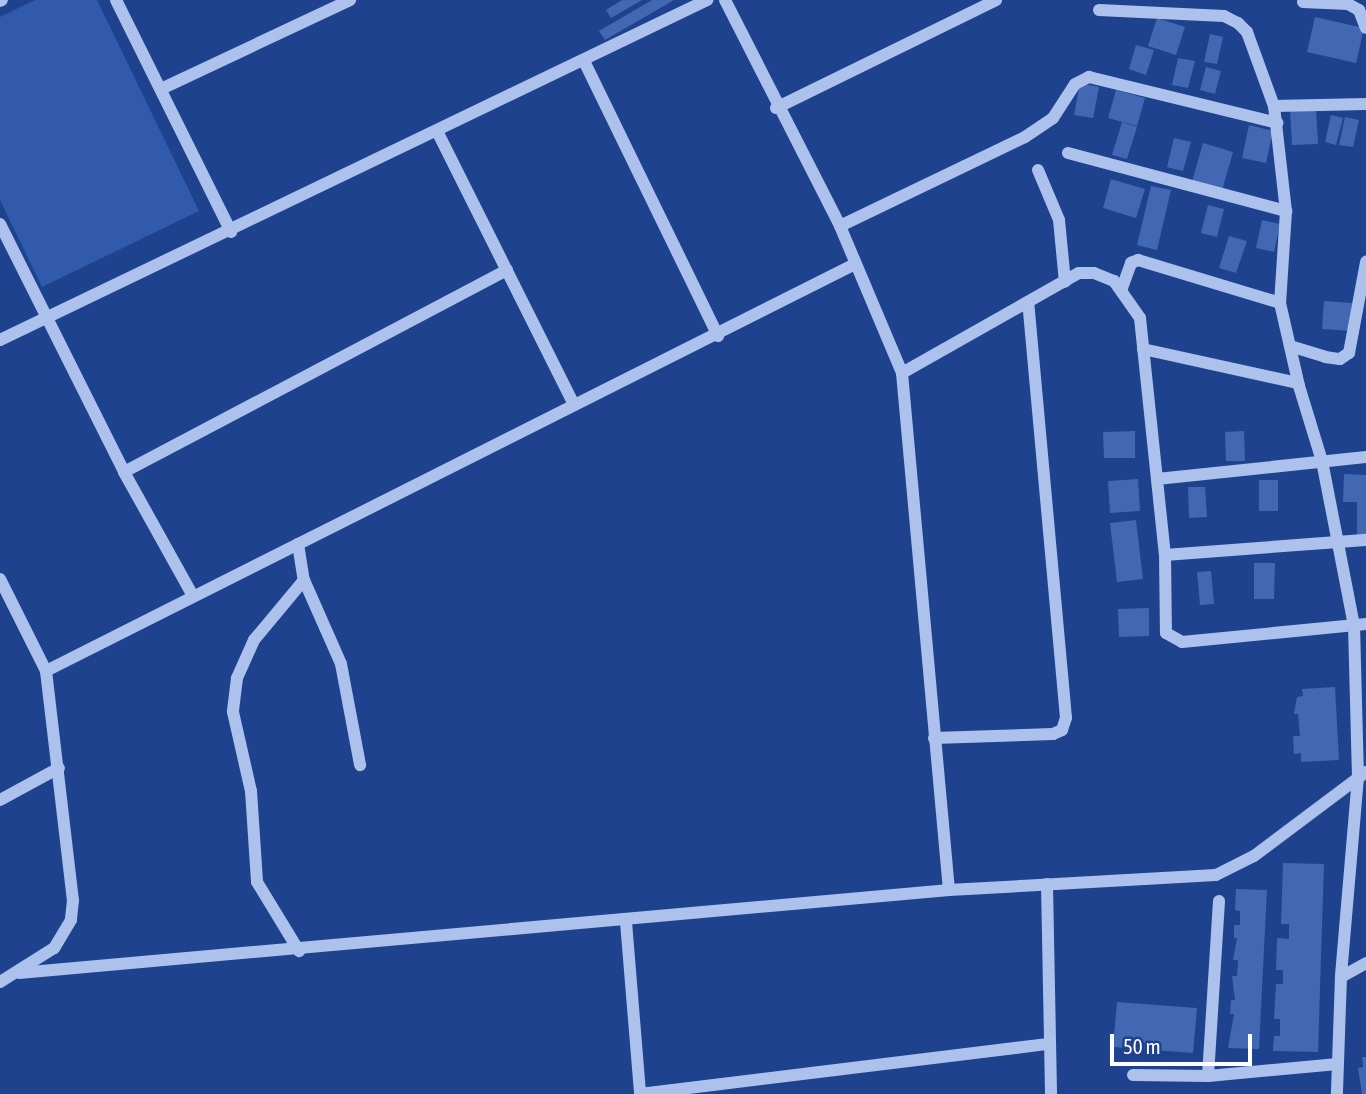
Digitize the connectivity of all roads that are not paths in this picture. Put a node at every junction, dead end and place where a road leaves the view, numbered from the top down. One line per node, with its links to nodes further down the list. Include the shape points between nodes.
1 (116, 0): 10 (street)
2 (350, 0): 10 (street)
3 (707, 0): 9 (street)
4 (725, 0): 13 (street)
5 (996, 0): 13 (street)
6 (1303, 2): 8 (street, via 1348,4 1359,10)
7 (1099, 10): 12 (street, via 1224,16 1238,23 1247,32)
8 (1366, 27)
9 (584, 61): 15 (street); 30 (street)
10 (161, 89): 21 (street)
11 (1366, 104): 12 (street)
12 (1274, 106): 14 (street)
13 (776, 108): 20 (street)
14 (1277, 123): 18 (street); 20 (street, via 1089,77 1075,84 1053,118 1025,137)
15 (438, 133): 21 (street); 24 (street)
16 (1068, 153): 18 (street)
17 (1038, 170): 25 (street, via 1059,220)
18 (1286, 211): 28 (street)
19 (0, 224): 29 (street)
20 (840, 226): 23 (street)
21 (232, 232): 29 (street)
22 (1366, 262): 32 (street, via 1349,353 1340,359)
23 (855, 264): 30 (street); 34 (street)
24 (507, 270): 36 (street); 39 (street)
25 (1065, 282): 26 (street, via 1094,273); 27 (street)
26 (1122, 288): 28 (street, via 1131,263 1138,260); 33 (street, via 1140,318)
27 (1028, 303): 34 (street); 50 (street, via 1066,718 1062,730 1053,734)
28 (1280, 303): 32 (street)
29 (44, 317): 31 (street); 39 (street)
30 (718, 335): 36 (street)
31 (0, 340)
32 (1290, 346): 35 (street)
33 (1143, 349): 35 (street); 40 (street)
34 (902, 373): 50 (street)
35 (1298, 383): 38 (street)
36 (574, 405): 43 (street)
37 (1366, 457): 38 (street)
38 (1322, 461): 40 (street); 42 (street)
39 (124, 472): 47 (street)
40 (1157, 479): 44 (street)
41 (1366, 540): 42 (street)
42 (1339, 542): 44 (street); 48 (street)
43 (299, 544): 46 (street); 47 (street)
44 (1165, 555): 48 (street, via 1164,625 1173,640)
45 (0, 579): 49 (street)
46 (304, 580): 51 (street, via 341,664); 59 (street, via 254,640 237,678 233,712 251,791 257,882)
47 (193, 596): 49 (street)
48 (1360, 624): 53 (street)
49 (46, 671): 52 (street)
50 (934, 738): 56 (street)
51 (360, 765)
52 (59, 768): 54 (street); 61 (street, via 71,920 54,948)
53 (1362, 774): 55 (street, via 1226,872); 62 (street)
54 (0, 800)
55 (1047, 884): 56 (street); 64 (street)
56 (949, 890): 58 (street)
57 (1219, 901): 67 (street)
58 (626, 922): 59 (street); 68 (street, via 640,1094)
59 (299, 951): 61 (street)
60 (1366, 963): 62 (street)
61 (19, 973): 63 (street)
62 (1341, 977): 65 (street)
63 (0, 982)
64 (1048, 1044): 68 (street); 69 (street)
65 (1337, 1064): 67 (street); 70 (street)
66 (1133, 1075): 67 (street)
67 (1209, 1076)
68 (719, 1090)
69 (1051, 1094)
70 (1338, 1094)

